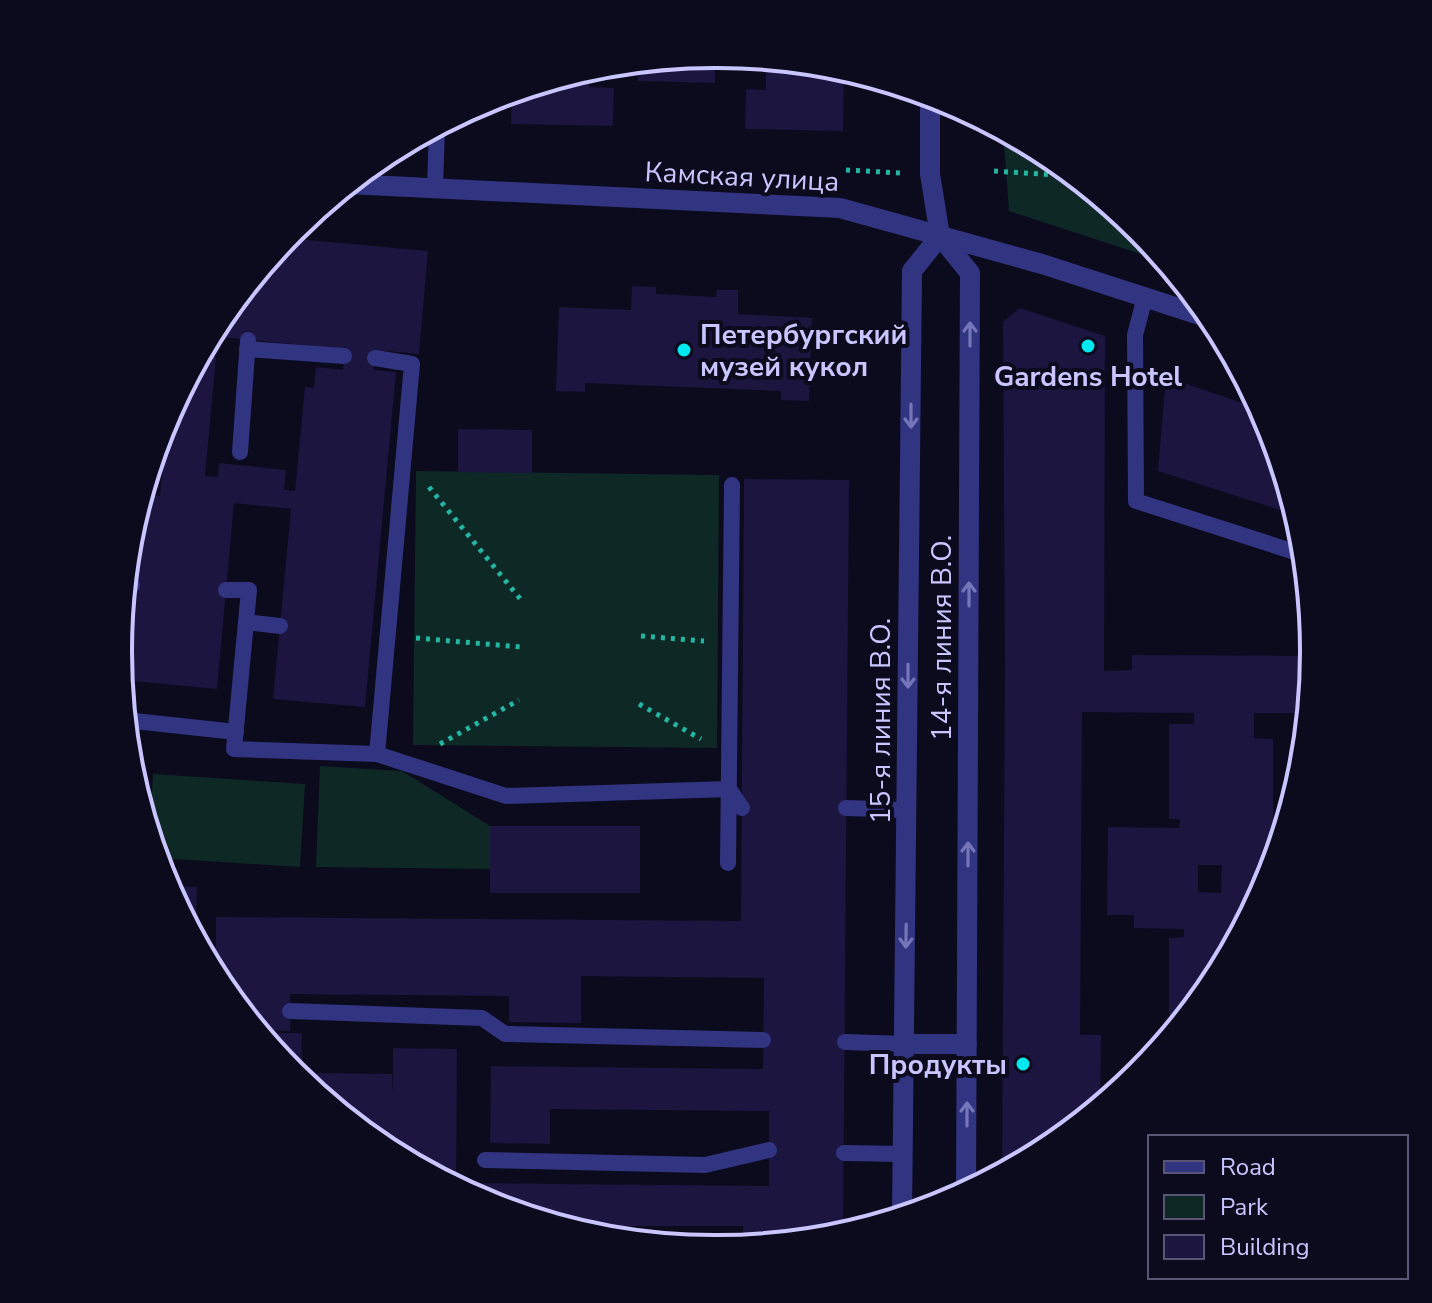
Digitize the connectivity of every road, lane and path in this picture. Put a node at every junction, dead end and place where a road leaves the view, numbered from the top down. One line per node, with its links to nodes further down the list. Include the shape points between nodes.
1 (930, 109): 5 (street, 14-я линия В.О.)
2 (437, 139): 8 (lane)
3 (846, 170): 5 (path)
4 (994, 171): 6 (path)
5 (930, 174): 9 (street, 14-я линия В.О.)
6 (1052, 175)
7 (367, 185): 8 (street, Камская улица)
8 (435, 188): 9 (street, Камская улица, via 840,208)
9 (940, 236): 10 (street, Камская улица); 36 (street, 15-я линия В.О., one-way to 36, via 912,271); 42 (street, 14-я линия В.О., one-way to 9, via 970,273)
10 (1145, 297): 11 (street, Камская улица); 17 (lane, via 1135,335 1136,501)
11 (1190, 312)
12 (344, 356): 14 (lane, via 247,345)
13 (375, 358): 22 (lane, via 412,364)
14 (240, 452)
15 (426, 483): 19 (path)
16 (732, 485): 24 (lane)
17 (1290, 551)
18 (226, 590): 20 (lane, via 249,590)
19 (522, 601)
20 (246, 622): 21 (lane); 29 (lane)
21 (280, 626)
22 (379, 635): 25 (path); 31 (lane)
23 (641, 636): 24 (path)
24 (730, 644): 33 (lane)
25 (521, 647)
26 (519, 700): 32 (path, via 438,745)
27 (639, 704): 30 (path)
28 (136, 721): 29 (lane)
29 (236, 732): 31 (lane, via 234,749)
30 (704, 741)
31 (377, 754): 32 (lane)
32 (393, 760): 33 (lane, via 506,796)
33 (729, 789): 34 (lane); 37 (lane)
34 (742, 808)
35 (846, 808): 36 (lane)
36 (907, 810): 41 (street, 15-я линия В.О., one-way to 41)
37 (728, 863)
38 (290, 1011): 39 (lane, via 482,1018 505,1034)
39 (763, 1040)
40 (845, 1042): 41 (lane)
41 (905, 1044): 42 (street); 45 (street, 15-я линия В.О.)
42 (967, 1044): 47 (street, 14-я линия В.О., one-way to 42)
43 (769, 1150): 46 (lane, via 705,1165)
44 (844, 1153): 45 (lane)
45 (903, 1154): 48 (street, 15-я линия В.О.)
46 (485, 1160)
47 (966, 1179)
48 (902, 1205)

